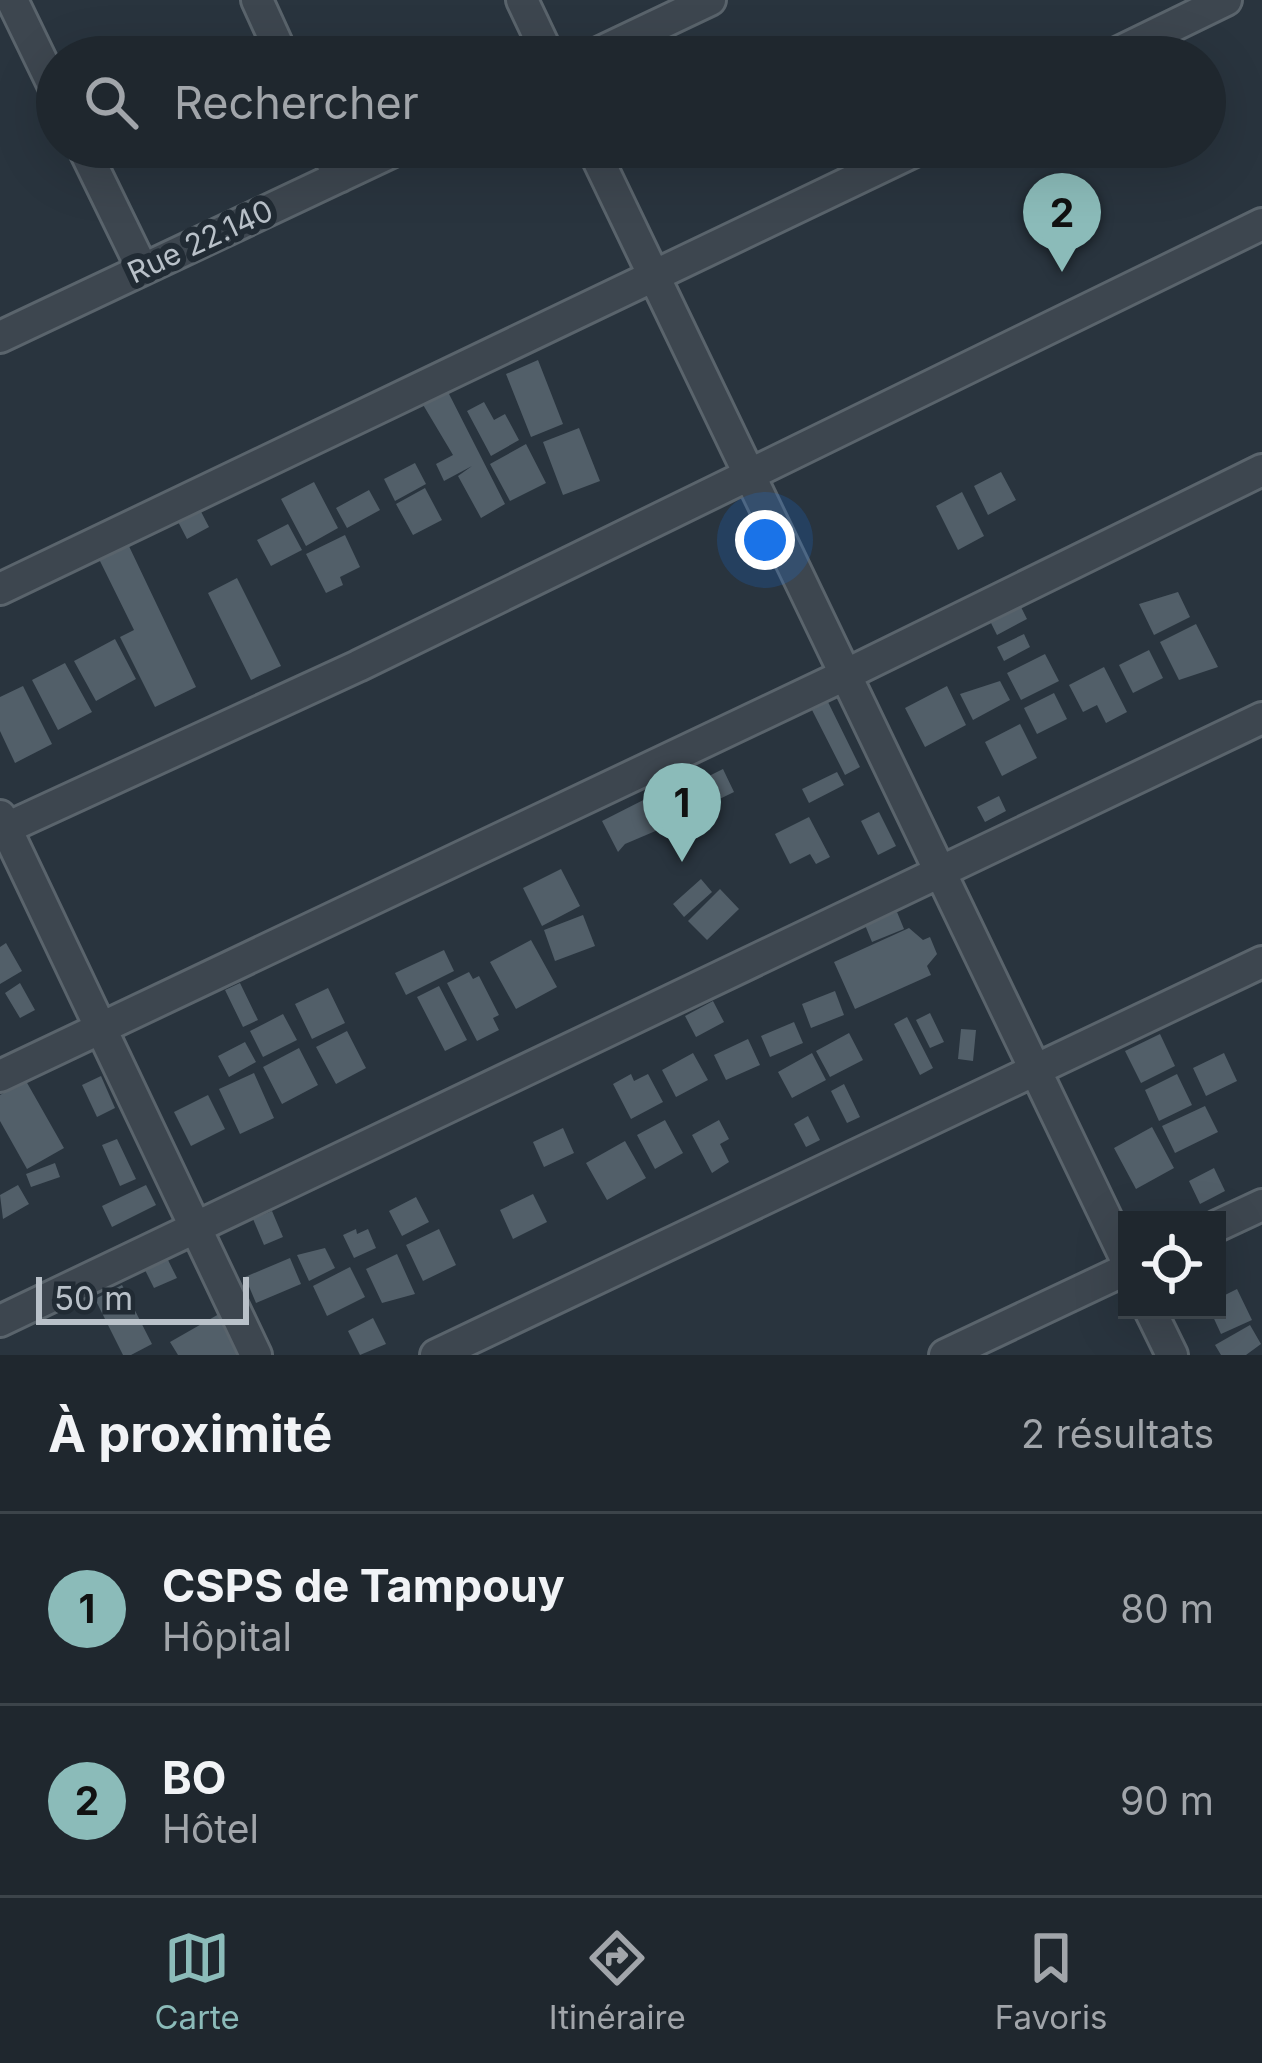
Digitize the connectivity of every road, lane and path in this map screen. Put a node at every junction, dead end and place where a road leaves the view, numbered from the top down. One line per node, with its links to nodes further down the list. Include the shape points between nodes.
1 (12, 0): 10 (street)
2 (257, 0): 6 (street)
3 (522, 0): 7 (street)
4 (710, 0): 8 (street)
5 (1226, 0): 9 (street)
6 (274, 36)
7 (539, 36)
8 (634, 36)
9 (1152, 36)
10 (36, 50)
11 (93, 168): 18 (street)
12 (335, 168): 16 (street)
13 (358, 168): 16 (street, Rue 22.140)
14 (602, 168): 19 (street)
15 (880, 168): 19 (street)
16 (339, 177): 18 (street, Rue 22.140)
17 (1262, 224): 22 (street)
18 (142, 268): 20 (street, Rue 22.140)
19 (652, 279): 22 (street); 23 (street)
20 (0, 337)
21 (1262, 470): 24 (street)
22 (750, 471): 24 (street); 26 (street, via 358,666)
23 (0, 589)
24 (848, 674): 27 (street); 29 (street)
25 (1262, 718): 27 (street)
26 (2, 825): 29 (street)
27 (941, 869): 30 (street); 34 (street)
28 (1262, 962): 30 (street)
29 (103, 1028): 31 (street); 34 (street)
30 (1038, 1072): 35 (street); 40 (street)
31 (0, 1076)
32 (1262, 1205): 33 (street)
33 (1226, 1222)
34 (196, 1228): 38 (street); 39 (street)
35 (1118, 1245)
36 (1118, 1269): 41 (street)
37 (1154, 1319): 42 (street)
38 (0, 1321)
39 (256, 1355)
40 (436, 1355)
41 (946, 1355)
42 (1172, 1355)

